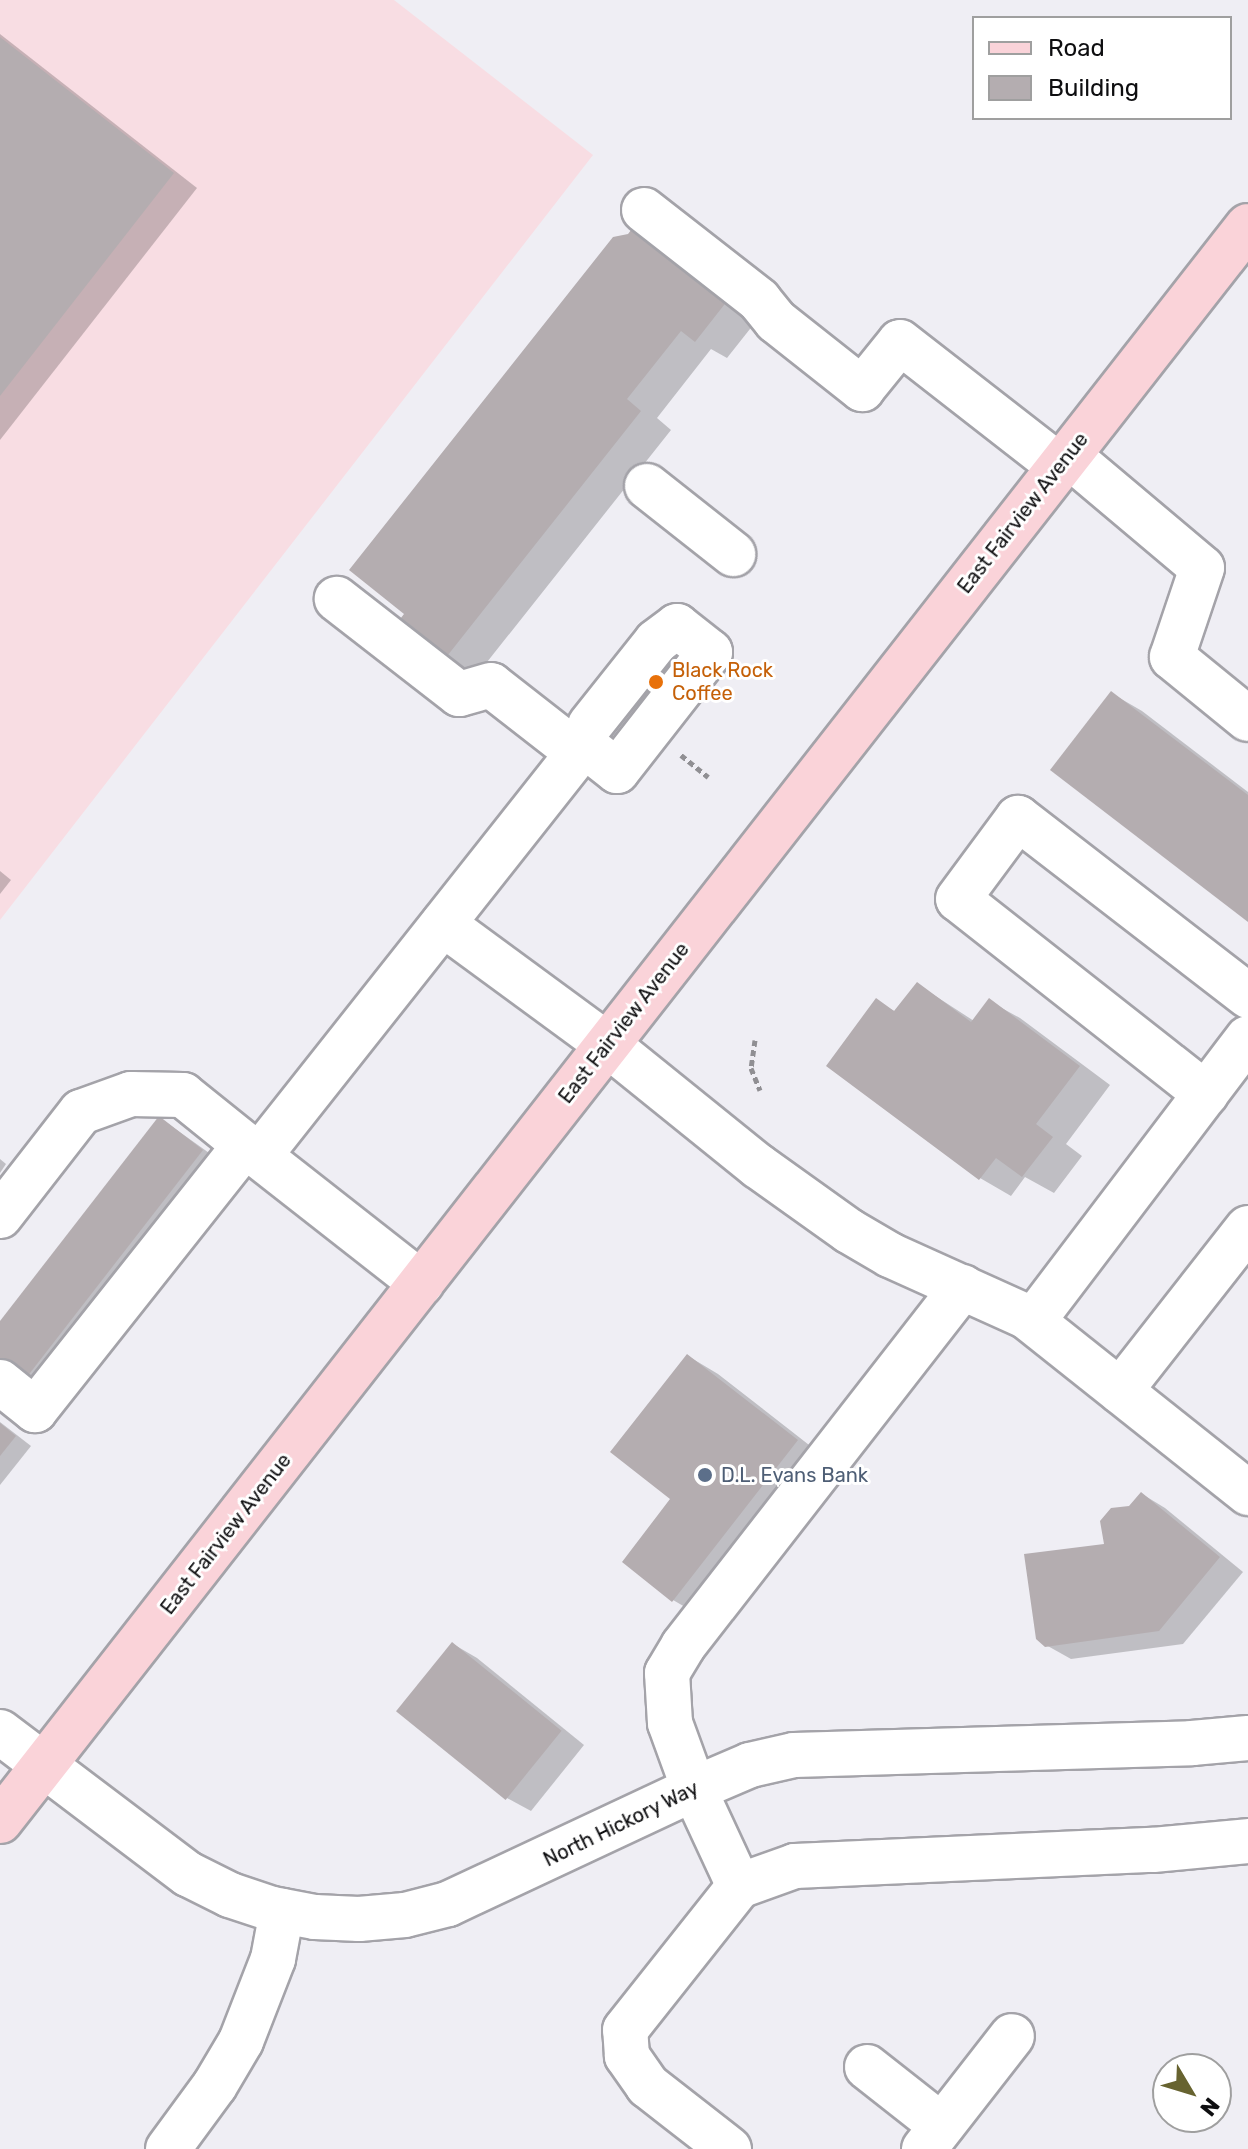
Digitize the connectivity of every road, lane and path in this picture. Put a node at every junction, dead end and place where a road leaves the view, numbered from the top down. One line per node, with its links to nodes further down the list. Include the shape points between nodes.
1 (644, 210): 3 (street, via 862,389 900,342)
2 (1248, 226): 3 (main road, East Fairview Avenue)
3 (1064, 460): 7 (street, via 1202,568 1172,657); 12 (main road, East Fairview Avenue)
4 (647, 486): 5 (street)
5 (733, 554)
6 (337, 599): 8 (street, via 459,694 491,685 578,753)
7 (1248, 719)
8 (443, 924): 12 (street); 15 (street)
9 (1248, 996): 14 (street, via 1018,818 958,899)
10 (1248, 1038): 14 (street)
11 (755, 1040): 13 (path, via 751,1068)
12 (608, 1045): 18 (main road, East Fairview Avenue); 19 (street, via 758,1166 849,1231)
13 (760, 1090)
14 (1206, 1094): 20 (street)
15 (252, 1150): 16 (street, via 183,1095 131,1094 81,1112); 18 (street); 21 (street, via 35,1410)
16 (0, 1216)
17 (1248, 1228): 22 (street)
18 (421, 1283): 26 (main road, East Fairview Avenue)
19 (962, 1287): 20 (street); 27 (street, via 673,1661 667,1673 670,1723)
20 (1033, 1321): 22 (street)
21 (0, 1382)
22 (1120, 1391): 23 (street)
23 (1248, 1493)
24 (0, 1732): 26 (street, North Hickory Way)
25 (1248, 1738): 27 (street, North Hickory Way, via 794,1755 750,1765)
26 (43, 1766): 28 (main road, East Fairview Avenue); 31 (street, North Hickory Way, via 188,1874 230,1895)
27 (694, 1789): 30 (street); 31 (street, North Hickory Way, via 448,1904 359,1919)
28 (0, 1821)
29 (1248, 1841): 30 (street, via 795,1866)
30 (739, 1886): 36 (street, via 625,2030 627,2056 648,2086)
31 (282, 1911): 35 (street, via 273,1959 241,2041)
32 (1012, 2036): 34 (street)
33 (867, 2067): 34 (street)
34 (933, 2138)
35 (168, 2149)
36 (729, 2149)

